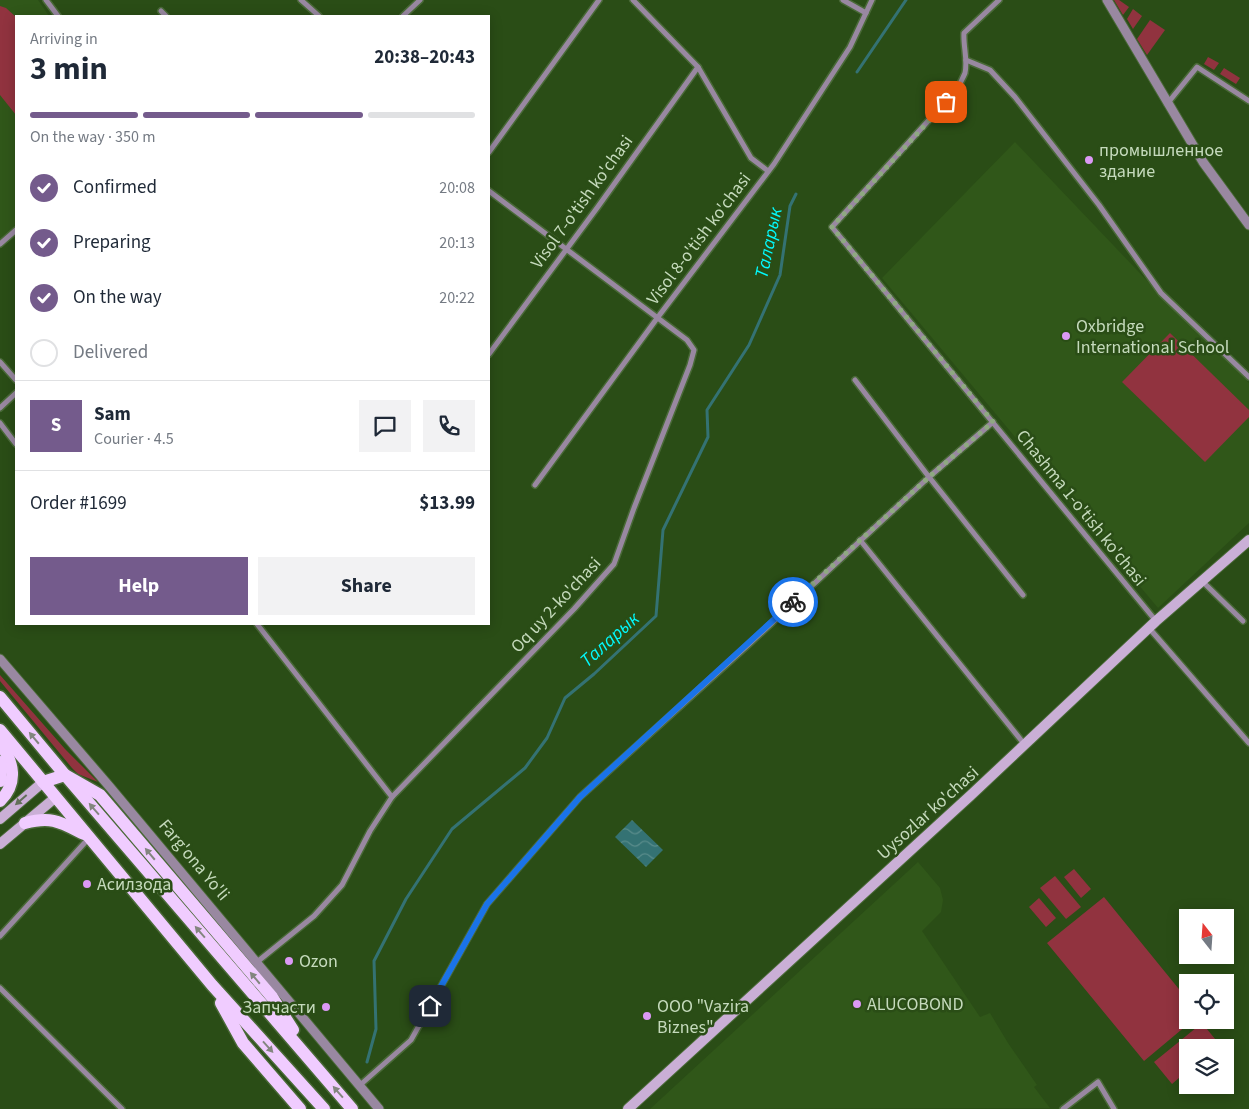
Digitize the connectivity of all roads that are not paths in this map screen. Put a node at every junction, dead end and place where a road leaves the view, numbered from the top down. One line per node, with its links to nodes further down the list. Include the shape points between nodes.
1 (46, 0): 12 (street)
2 (301, 0): 14 (street)
3 (420, 0): 15 (street)
4 (600, 0): 20 (street)
5 (633, 0): 17 (street)
6 (843, 0): 11 (street)
7 (872, 0): 11 (street, Visol 8-o'tish ko'chasi)
8 (999, 0): 16 (street, via 964,33)
9 (1107, 0): 19 (street)
10 (161, 11): 13 (street)
11 (866, 13): 21 (street, Visol 8-o'tish ko'chasi, via 850,48)
12 (57, 15)
13 (165, 15)
14 (318, 15)
15 (404, 15)
16 (966, 60): 30 (street, via 990,70 1015,97 1099,205 1161,293); 35 (street, Chashma 1-o'tish ko'chasi, via 965,73 958,88 832,227)
17 (698, 67): 21 (street, via 751,158); 26 (street, Visol 7-o'tish ko'chasi)
18 (1249, 101): 19 (street, via 1197,67)
19 (1167, 104): 23 (street, via 1203,162)
20 (490, 151)
21 (768, 171): 27 (street, Visol 8-o'tish ko'chasi)
22 (490, 192): 26 (street, Oq uy 2-ko'chasi)
23 (1249, 225)
24 (15, 231): 25 (street)
25 (0, 244)
26 (565, 248): 27 (street, Oq uy 2-ko'chasi); 28 (street, Visol 7-o'tish ko'chasi)
27 (658, 316): 39 (street, Visol 8-o'tish ko'chasi); 58 (street, Oq uy 2-ko'chasi, via 694,350 614,564)
28 (490, 353)
29 (0, 362): 31 (street)
30 (1249, 377)
31 (15, 379)
32 (855, 380): 38 (street)
33 (15, 394): 34 (street)
34 (0, 408)
35 (993, 422): 38 (street); 45 (street, Chashma 1-o'tish ko'chasi)
36 (0, 423): 37 (street)
37 (15, 443)
38 (929, 477): 40 (street); 43 (street)
39 (534, 485)
40 (860, 540): 52 (street); 68 (street, via 580,797 487,904 411,1040)
41 (1249, 540): 42 (main road, Uysozlar ko'chasi)
42 (1202, 581): 44 (street); 45 (main road, Uysozlar ko'chasi)
43 (1023, 595)
44 (1243, 621)
45 (1153, 624): 50 (street, Chashma 1-o'tish ko'chasi); 52 (main road, Uysozlar ko'chasi)
46 (258, 625): 58 (street)
47 (0, 659): 65 (street, Farg'ona Yo'li)
48 (0, 697): 54 (main road, one-way to 48)
49 (0, 730): 56 (main road)
50 (1249, 743)
51 (0, 744): 59 (main road, via 13,773 10,787)
52 (1025, 745): 74 (main road, Uysozlar ko'chasi)
53 (0, 762): 55 (main road)
54 (65, 775): 56 (main road); 57 (main road); 72 (main road, one-way to 54, via 323,1076 272,997 100,795)
55 (0, 781)
56 (43, 782): 57 (main road); 60 (main road, one-way to 60)
57 (56, 797): 61 (main road); 62 (main road)
58 (392, 797): 65 (street, Oq uy 2-ko'chasi, via 342,885 314,916)
59 (0, 801)
60 (0, 819)
61 (25, 823): 62 (main road, via 54,820); 63 (main road)
62 (90, 837): 64 (street); 66 (main road)
63 (0, 844)
64 (0, 936)
65 (257, 962): 68 (street, Farg'ona Yo'li)
66 (212, 985): 70 (main road, via 243,1042); 71 (main road, one-way to 71)
67 (0, 988): 69 (street)
68 (359, 1086): 73 (street, Farg'ona Yo'li)
69 (122, 1109)
70 (300, 1109)
71 (324, 1109)
72 (352, 1109)
73 (379, 1109)
74 (628, 1109)
75 (1063, 1109): 76 (street, via 1098,1082)
76 (1114, 1109)

